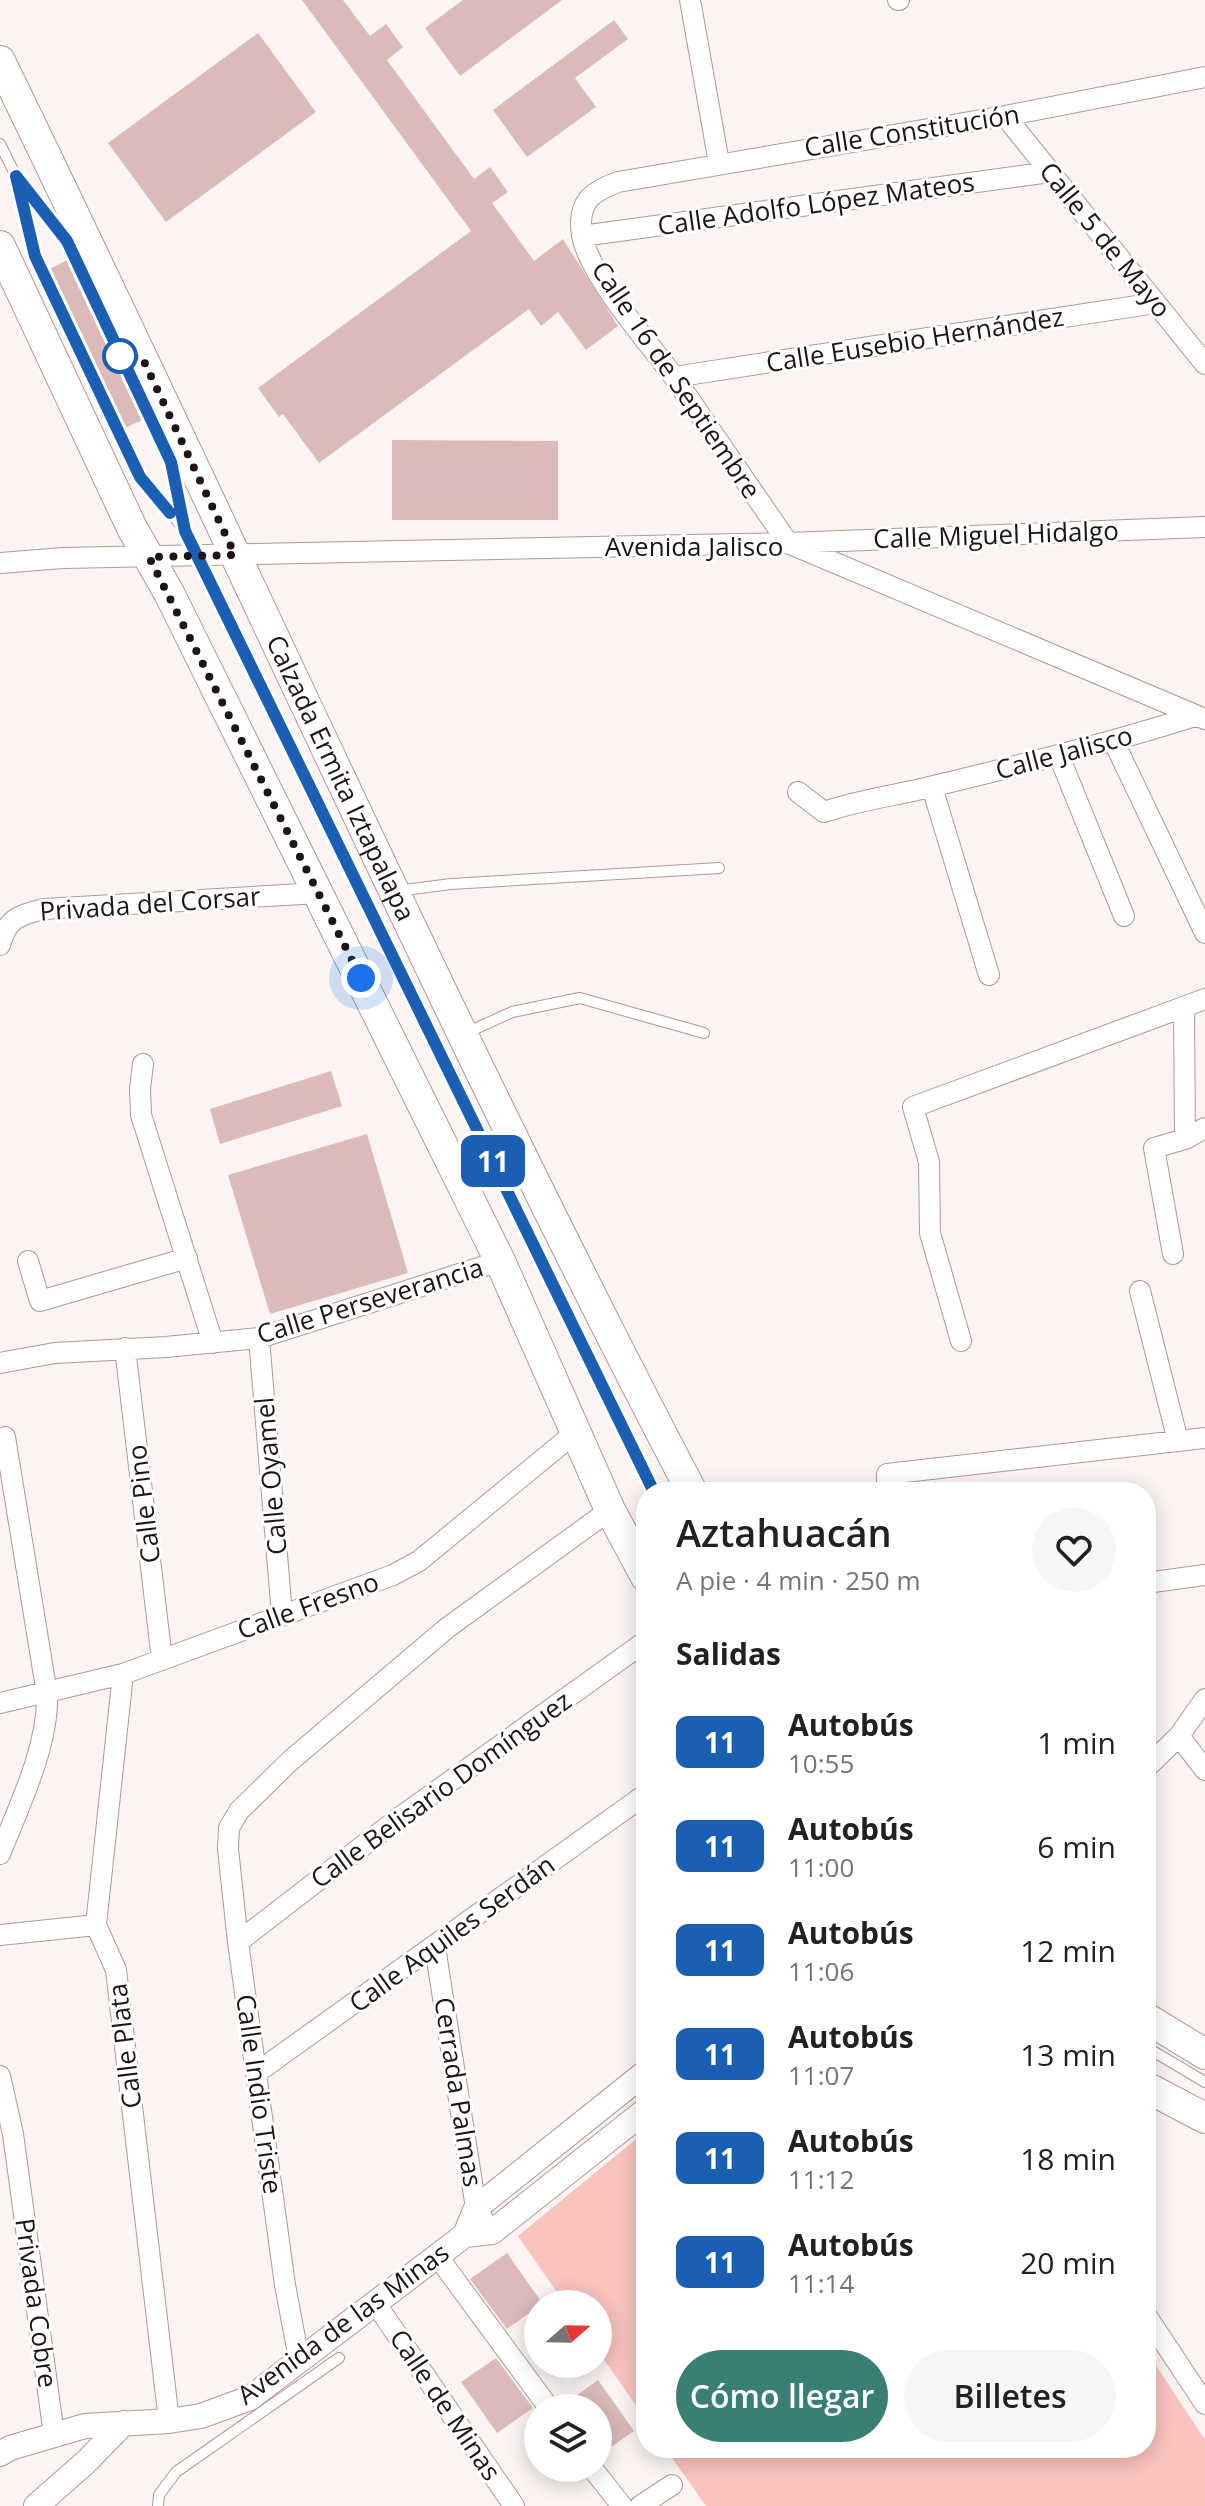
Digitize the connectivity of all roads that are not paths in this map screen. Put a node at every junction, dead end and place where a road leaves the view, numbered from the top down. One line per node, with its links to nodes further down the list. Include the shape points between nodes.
1 (690, 0): 6 (street)
2 (0, 61): 18 (main road, Calzada Ermita Iztapalapa)
3 (1205, 77): 4 (street, Calle Constitución)
4 (1005, 116): 6 (street, Calle Constitución); 7 (street, Calle 5 de Mayo)
5 (0, 144): 8 (lane)
6 (719, 163): 9 (street, Calle Constitución)
7 (1050, 172): 10 (street, Calle Adolfo López Mateos); 12 (street, Calle 5 de Mayo)
8 (16, 176): 16 (lane, via 35,256 126,449 140,477); 16 (lane, via 67,241 171,462)
9 (618, 182): 10 (street, Calle 16 de Septiembre, via 593,192 582,211)
10 (582, 236): 14 (street, Calle 16 de Septiembre, via 598,273)
11 (0, 246): 19 (main road)
12 (1156, 303): 13 (street, Calle 5 de Mayo); 14 (street, Calle Eusebio Hernández)
13 (1205, 364)
14 (674, 377): 17 (street, Calle 16 de Septiembre)
15 (1205, 527): 17 (street, Calle Miguel Hidalgo)
16 (185, 531): 54 (lane, bridge)
17 (788, 543): 18 (street, Avenida Jalisco); 21 (street, Avenida Jalisco)
18 (235, 555): 19 (street, Avenida Jalisco); 27 (main road, Calzada Ermita Iztapalapa)
19 (149, 557): 20 (street, Avenida Jalisco); 28 (main road)
20 (0, 563)
21 (1200, 718): 22 (street, Calle Jalisco)
22 (1114, 742): 23 (street, Calle Jalisco); 30 (street)
23 (1059, 756): 24 (street, Calle Jalisco); 29 (street)
24 (932, 787): 25 (street, Calle Jalisco, via 858,800 824,812); 32 (street)
25 (798, 792)
26 (719, 868): 27 (lane)
27 (395, 891): 36 (main road, Calzada Ermita Iztapalapa)
28 (319, 893): 31 (street, Privada del Corsar, via 44,909 22,914 5,927); 43 (main road)
29 (1124, 916)
30 (1205, 933)
31 (0, 945)
32 (989, 975)
33 (1205, 999): 34 (street)
34 (1184, 1007): 39 (street); 46 (street, via 913,1107 929,1162 930,1233)
35 (704, 1033): 36 (lane, via 580,998 512,1012)
36 (464, 1034): 55 (main road, Calzada Ermita Iztapalapa)
37 (143, 1064): 41 (street, via 141,1115)
38 (1205, 1128): 39 (street)
39 (1185, 1139): 40 (street, via 1154,1148)
40 (1173, 1254)
41 (187, 1258): 42 (street, via 40,1301); 47 (street)
42 (28, 1261)
43 (500, 1261): 45 (street, Calle Perseverancia); 50 (main road)
44 (1140, 1291): 53 (street)
45 (259, 1338): 47 (street, Calle Perseverancia); 61 (street, Calle Oyamel)
46 (961, 1341)
47 (213, 1343): 48 (street, Calle Perseverancia)
48 (125, 1348): 49 (street, Calle Perseverancia); 63 (street, Calle Pino)
49 (0, 1363)
50 (576, 1432): 57 (main road); 61 (street, Calle Fresno, via 419,1561)
51 (5, 1437): 65 (street)
52 (1205, 1438): 53 (street)
53 (1178, 1441): 56 (street)
54 (649, 1482)
55 (687, 1482)
56 (894, 1482)
57 (610, 1510): 58 (main road); 76 (street, Calle Indio Triste, via 447,1628 239,1811 229,1828 228,1849)
58 (636, 1558)
59 (1205, 1575): 60 (street)
60 (1156, 1582)
61 (282, 1615): 63 (street, Calle Fresno)
62 (636, 1648): 76 (street, Calle Belisario Domínguez, via 399,1818)
63 (162, 1660): 64 (street, Calle Fresno)
64 (123, 1674): 65 (street, Calle Fresno); 74 (street)
65 (47, 1694): 67 (street, Calle Fresno); 72 (street, via 48,1717)
66 (1205, 1699): 68 (street)
67 (0, 1703)
68 (1179, 1736): 69 (street); 70 (street)
69 (1156, 1758)
70 (1205, 1770)
71 (636, 1801): 77 (street, Calle Aquiles Serdán)
72 (8, 1815): 73 (street)
73 (0, 1854)
74 (96, 1925): 75 (street); 98 (street, Calle Plata, via 116,1970)
75 (0, 1935)
76 (238, 1942): 81 (street, Calle Indio Triste)
77 (435, 1947): 81 (street, Calle Aquiles Serdán); 88 (street, Cerrada Palmas)
78 (1156, 2024): 80 (main road)
79 (1156, 2053): 84 (lane)
80 (1205, 2054)
81 (256, 2073): 95 (street, Calle Indio Triste)
82 (0, 2076): 100 (street, Privada Cobre, via 13,2134)
83 (636, 2080): 88 (street, Avenida de las Minas)
84 (1205, 2082)
85 (1156, 2092): 87 (main road)
86 (636, 2118): 89 (street)
87 (1205, 2118)
88 (476, 2208): 89 (street, Cerrada Palmas); 90 (street, Avenida de las Minas)
89 (492, 2232): 90 (street, Avenida de las Minas)
90 (465, 2235): 91 (street, Avenida de las Minas)
91 (438, 2257): 92 (street, Avenida de las Minas); 96 (street)
92 (376, 2304): 95 (street, Avenida de las Minas); 106 (street, Calle de Minas)
93 (1156, 2330): 97 (street)
94 (339, 2358): 105 (lane, via 176,2472 159,2495)
95 (299, 2359): 98 (street, Avenida de las Minas, via 250,2398)
96 (539, 2394)
97 (1205, 2404)
98 (169, 2421): 99 (street, Avenida de las Minas)
99 (124, 2423): 100 (street, Avenida de las Minas); 104 (street)
100 (54, 2435): 101 (street, Avenida de las Minas)
101 (0, 2454)
102 (603, 2482): 107 (street)
103 (672, 2485): 108 (street)
104 (36, 2506)
105 (158, 2506)
106 (514, 2506)
107 (622, 2506)
108 (640, 2506)

